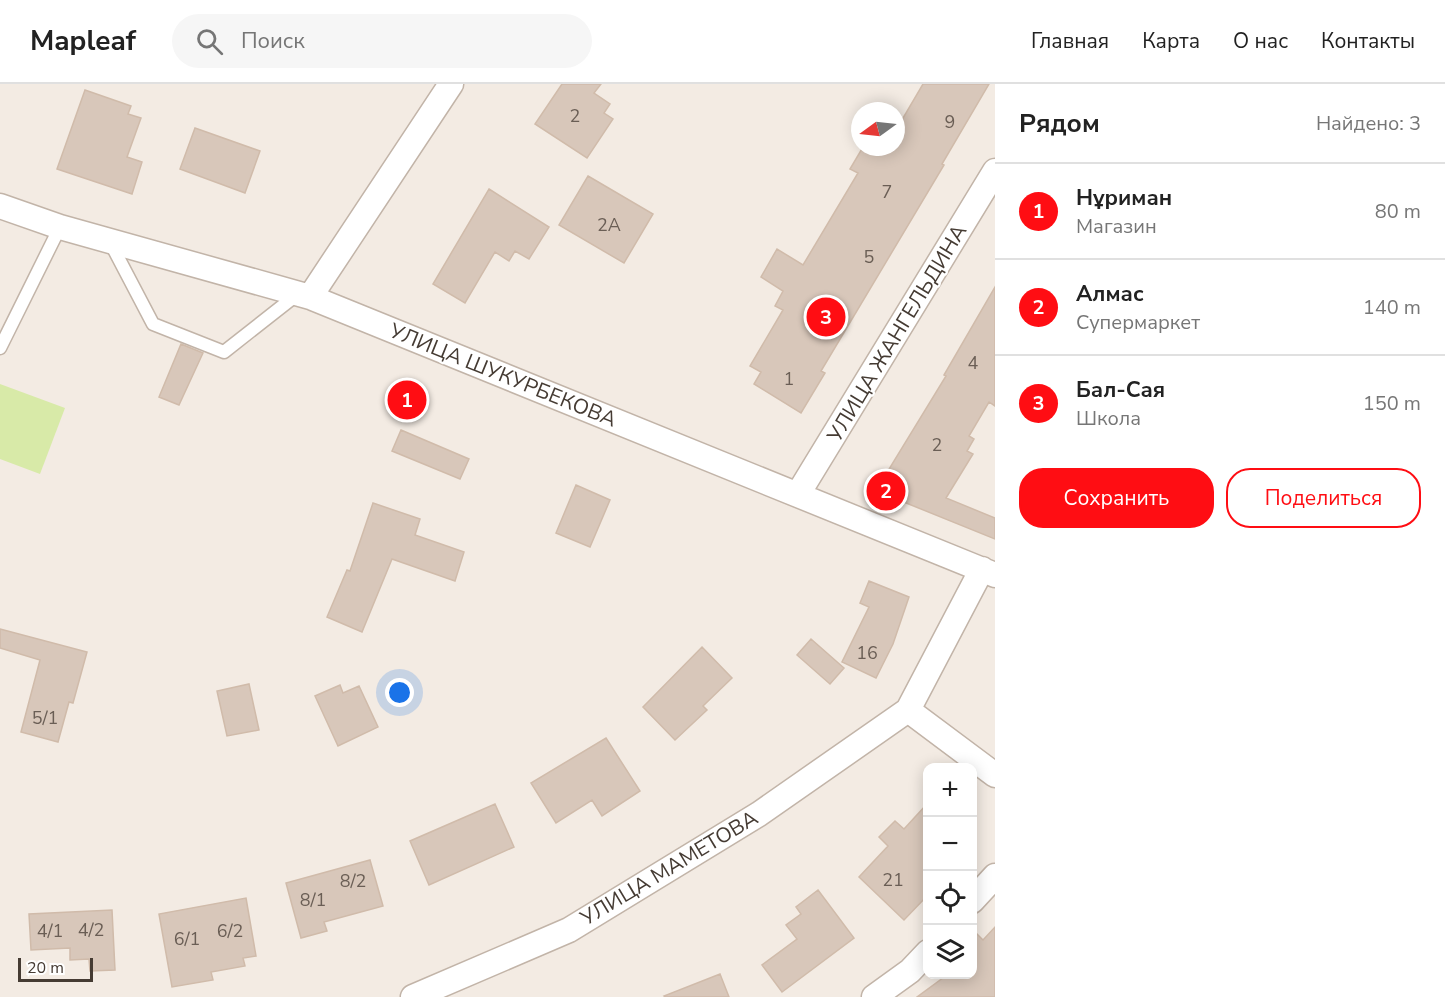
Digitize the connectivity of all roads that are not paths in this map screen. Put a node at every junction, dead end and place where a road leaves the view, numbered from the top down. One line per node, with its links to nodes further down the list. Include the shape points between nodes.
1 (451, 84): 6 (street)
2 (995, 171): 8 (street, УЛИЦА ЖАНГЕЛЬДИНА)
3 (0, 206): 4 (street, УЛИЦА ШУКУРБЕКОВА)
4 (60, 227): 5 (street, УЛИЦА ШУКУРБЕКОВА); 7 (lane)
5 (110, 241): 6 (street, УЛИЦА ШУКУРБЕКОВА); 6 (lane, via 153,324 224,352)
6 (304, 295): 8 (street, УЛИЦА ШУКУРБЕКОВА)
7 (0, 348)
8 (798, 494): 9 (street, УЛИЦА ШУКУРБЕКОВА)
9 (989, 572): 10 (street, УЛИЦА МАМЕТОВА)
10 (908, 710): 11 (street); 15 (street, УЛИЦА МАМЕТОВА, via 759,814 569,930)
11 (995, 775)
12 (995, 876): 13 (street)
13 (977, 896)
14 (923, 956): 16 (street)
15 (413, 997)
16 (874, 997)

